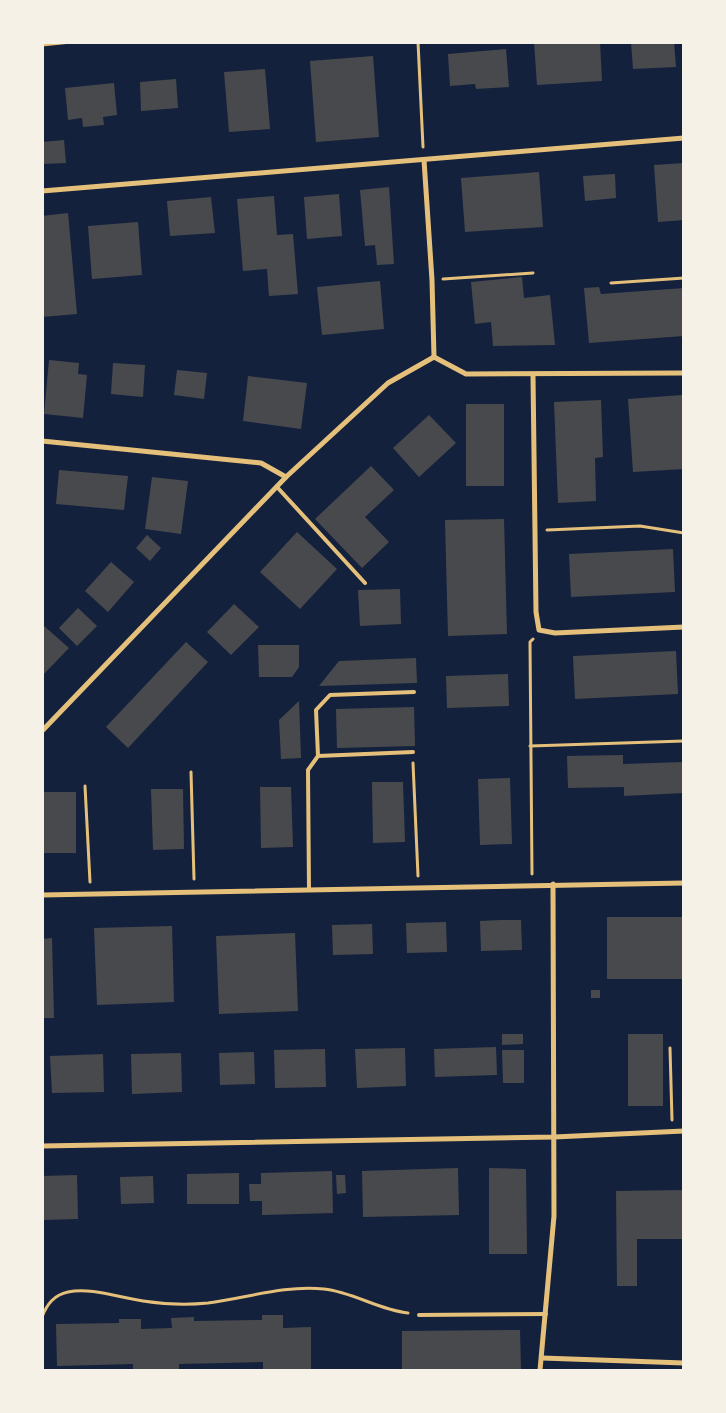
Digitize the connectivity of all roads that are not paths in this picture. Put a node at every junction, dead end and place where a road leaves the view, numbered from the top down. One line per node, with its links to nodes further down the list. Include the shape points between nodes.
1 (684, 138): 2 (street)
2 (424, 160): 3 (street); 4 (street)
3 (42, 191)
4 (434, 357): 6 (street, via 466,374); 8 (street, via 388,383)
5 (684, 373): 6 (street)
6 (532, 376): 11 (street, via 536,612 539,630)
7 (42, 441): 8 (street, via 261,463)
8 (286, 477): 9 (street)
9 (277, 487): 10 (lane); 13 (street)
10 (365, 583)
11 (684, 627)
12 (414, 692): 15 (lane, via 330,695 316,710)
13 (42, 731)
14 (413, 752): 15 (lane)
15 (318, 756): 18 (lane, via 308,770)
16 (684, 883): 17 (street)
17 (553, 884): 18 (street); 21 (street)
18 (309, 890): 19 (street)
19 (42, 895)
20 (684, 1131): 21 (street)
21 (554, 1137): 22 (street); 23 (street, via 553,1235)
22 (42, 1146)
23 (546, 1314): 24 (lane); 25 (street)
24 (419, 1315)
25 (542, 1358): 26 (street); 27 (street)
26 (684, 1363)
27 (540, 1370)

